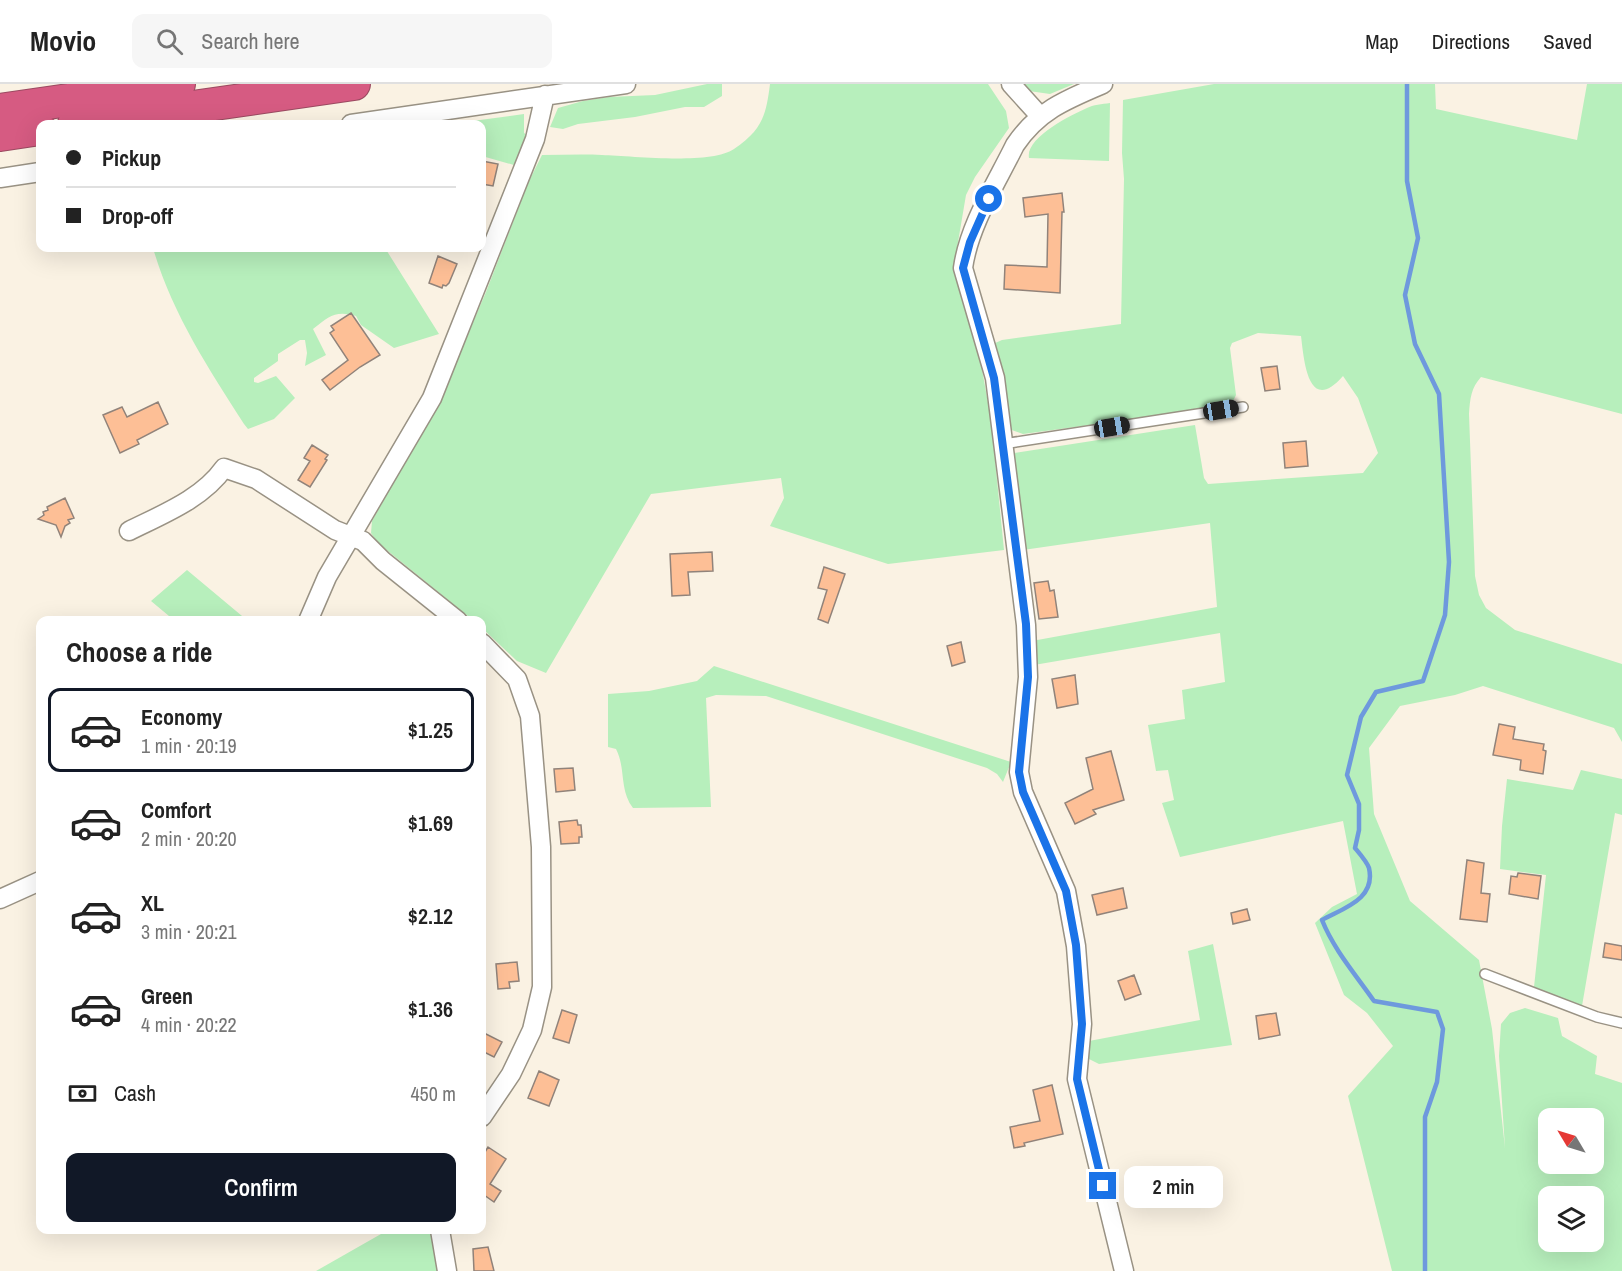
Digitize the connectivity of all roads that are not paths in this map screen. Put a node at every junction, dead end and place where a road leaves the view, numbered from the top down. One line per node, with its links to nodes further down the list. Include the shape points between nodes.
1 (179, 84): 7 (highway)
2 (354, 84): 9 (highway)
3 (626, 84): 6 (street)
4 (1011, 84): 8 (street)
5 (1102, 84): 8 (street)
6 (545, 95): 10 (street); 18 (street, via 535,139 432,398)
7 (0, 110)
8 (1040, 116): 16 (street, via 1015,145 981,215 963,268 994,378)
9 (102, 120)
10 (378, 120)
11 (36, 130): 12 (highway)
12 (0, 135)
13 (36, 173): 14 (street)
14 (0, 178)
15 (1243, 407): 16 (lane)
16 (1003, 444): 29 (street, via 1026,624 1028,677 1019,772 1023,792 1066,891 1076,945 1082,1024 1077,1079)
17 (129, 531): 18 (street, via 199,493 224,468 256,479 323,523)
18 (352, 537): 19 (street, via 327,577); 20 (street, via 363,541)
19 (310, 616)
20 (452, 616)
21 (486, 647): 26 (street, via 517,679 530,716 541,847 542,987 532,1030)
22 (36, 883): 23 (street)
23 (0, 899)
24 (1485, 974): 25 (lane)
25 (1622, 1023)
26 (486, 1111)
27 (441, 1234): 28 (street)
28 (447, 1271)
29 (1124, 1271)

